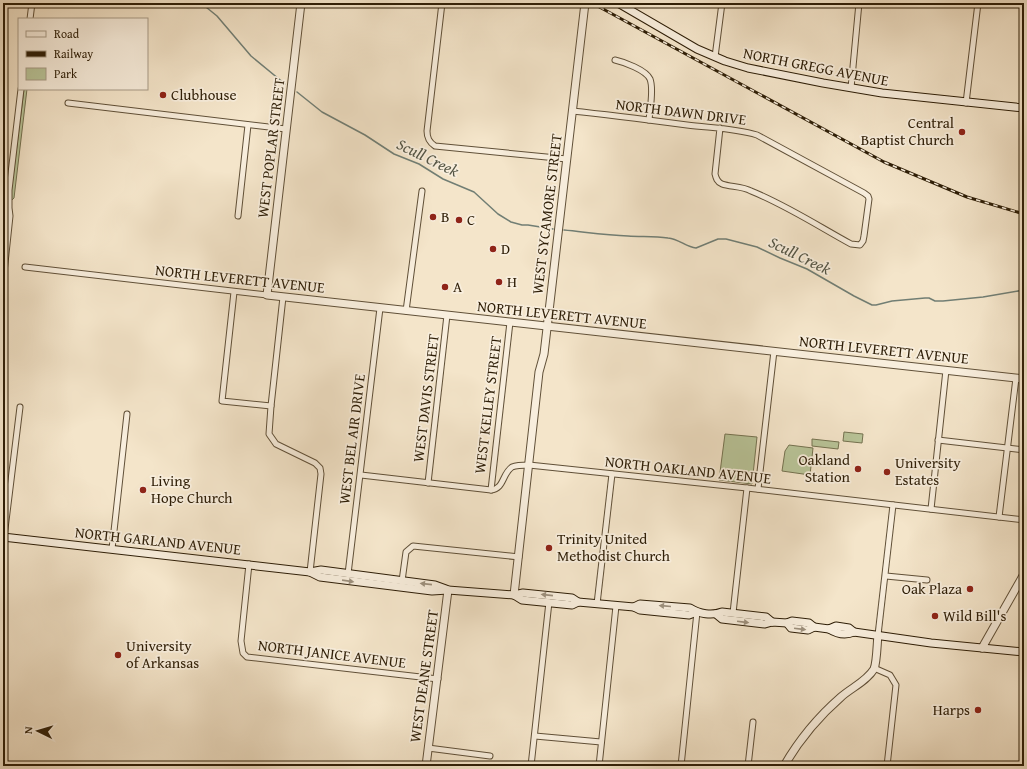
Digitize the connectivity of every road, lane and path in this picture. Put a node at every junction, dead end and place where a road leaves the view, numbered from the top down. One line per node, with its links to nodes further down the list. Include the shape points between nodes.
1 (32, 3): 9 (street)
2 (301, 3): 21 (street, WEST POPLAR STREET)
3 (442, 3): 22 (street, via 428,139 436,146)
4 (585, 3): 17 (street, WEST SYCAMORE STREET)
5 (618, 3): 10 (street, NORTH GREGG AVENUE)
6 (722, 3): 10 (street)
7 (859, 3): 12 (street)
8 (978, 3): 14 (street)
9 (30, 18)
10 (715, 57): 12 (street, NORTH GREGG AVENUE, via 748,68)
11 (615, 60): 18 (street, via 624,62 650,78)
12 (851, 88): 14 (street, NORTH GREGG AVENUE, via 914,98)
13 (22, 90): 26 (street, via 9,190 10,216)
14 (966, 102): 16 (street, NORTH GREGG AVENUE)
15 (68, 103): 19 (street)
16 (1024, 108)
17 (572, 111): 18 (street, NORTH DAWN DRIVE); 22 (street, WEST SYCAMORE STREET)
18 (649, 120): 20 (street, NORTH DAWN DRIVE)
19 (248, 125): 21 (street); 24 (street)
20 (720, 128): 20 (street, NORTH DAWN DRIVE, via 715,174 717,180 751,190 851,244 860,245 864,236 868,196 757,135)
21 (286, 130): 28 (street, WEST POPLAR STREET)
22 (567, 159): 34 (street, WEST SYCAMORE STREET)
23 (422, 191): 31 (street)
24 (238, 216)
25 (25, 267): 27 (street, NORTH LEVERETT AVENUE)
26 (3, 282)
27 (234, 292): 28 (street, NORTH LEVERETT AVENUE); 39 (street, via 222,401)
28 (267, 295): 29 (street, NORTH LEVERETT AVENUE)
29 (283, 297): 30 (street, NORTH LEVERETT AVENUE); 39 (street)
30 (380, 308): 31 (street, NORTH LEVERETT AVENUE); 47 (street, WEST BEL AIR DRIVE)
31 (406, 311): 32 (street, NORTH LEVERETT AVENUE)
32 (447, 315): 33 (street, NORTH LEVERETT AVENUE); 48 (street, WEST DAVIS STREET)
33 (510, 322): 34 (street, NORTH LEVERETT AVENUE); 51 (street, WEST KELLEY STREET)
34 (547, 326): 35 (street, NORTH LEVERETT AVENUE); 45 (street, WEST SYCAMORE STREET)
35 (774, 351): 36 (street, NORTH LEVERETT AVENUE); 50 (street)
36 (946, 370): 37 (street, NORTH LEVERETT AVENUE); 42 (street)
37 (1016, 378): 38 (street, NORTH LEVERETT AVENUE); 43 (street)
38 (1024, 379)
39 (271, 406): 60 (street, via 269,434 276,444 309,459 320,468)
40 (20, 407): 56 (street)
41 (127, 414): 57 (street)
42 (938, 440): 43 (street); 53 (street)
43 (1007, 449): 44 (street); 54 (street)
44 (1024, 450)
45 (529, 464): 46 (street, NORTH OAKLAND AVENUE); 51 (street, NORTH OAKLAND AVENUE, via 513,467 507,472 500,487); 58 (street, WEST SYCAMORE STREET)
46 (612, 474): 49 (street, NORTH OAKLAND AVENUE); 70 (street)
47 (360, 475): 48 (street); 61 (street, WEST BEL AIR DRIVE)
48 (428, 483): 51 (street)
49 (747, 488): 50 (street, NORTH OAKLAND AVENUE); 73 (street)
50 (758, 489): 52 (street, NORTH OAKLAND AVENUE)
51 (491, 490)
52 (893, 505): 53 (street, NORTH OAKLAND AVENUE); 62 (street)
53 (931, 509): 54 (street, NORTH OAKLAND AVENUE)
54 (999, 517): 55 (street, NORTH OAKLAND AVENUE)
55 (1024, 520)
56 (3, 537): 57 (street, NORTH GARLAND AVENUE)
57 (112, 549): 59 (street, NORTH GARLAND AVENUE)
58 (519, 557): 65 (street, via 413,546 406,552); 67 (street, WEST SYCAMORE STREET)
59 (249, 564): 60 (street, NORTH GARLAND AVENUE); 80 (street, NORTH JANICE AVENUE, via 241,641 243,653 247,656)
60 (310, 572): 61 (street, NORTH GARLAND AVENUE, via 321,570); 66 (street, NORTH GARLAND AVENUE, one-way to 66, via 320,577 400,588 434,592)
61 (348, 574): 65 (street, NORTH GARLAND AVENUE)
62 (886, 576): 64 (street); 76 (street)
63 (1023, 578): 77 (street)
64 (927, 580)
65 (402, 581): 66 (street, NORTH GARLAND AVENUE, one-way to 65, via 435,585)
66 (448, 590): 67 (street, NORTH GARLAND AVENUE); 80 (street, WEST DEANE STREET)
67 (514, 595): 68 (street, NORTH GARLAND AVENUE, via 522,600); 69 (street, NORTH GARLAND AVENUE, one-way to 67, via 572,598 523,593)
68 (549, 602): 69 (street, NORTH GARLAND AVENUE, via 572,605); 82 (street)
69 (578, 602): 70 (street, NORTH GARLAND AVENUE)
70 (597, 604): 71 (street, NORTH GARLAND AVENUE)
71 (616, 606): 72 (street, NORTH GARLAND AVENUE, via 689,615); 83 (street)
72 (697, 612): 74 (street, NORTH GARLAND AVENUE); 89 (street)
73 (733, 613): 74 (street, NORTH GARLAND AVENUE); 75 (street, NORTH GARLAND AVENUE, via 766,617)
74 (716, 614): 75 (street, NORTH GARLAND AVENUE, one-way to 75, via 722,619 765,624)
75 (772, 622): 76 (street, NORTH GARLAND AVENUE, via 786,623 791,628 808,630 814,627 829,629 836,626 849,628 854,632)
76 (878, 635): 77 (street, NORTH GARLAND AVENUE); 79 (street)
77 (982, 648): 78 (street, NORTH GARLAND AVENUE)
78 (1024, 652)
79 (874, 668): 91 (street, via 822,715); 92 (street, via 890,675 896,685)
80 (438, 679): 84 (street, WEST DEANE STREET)
81 (753, 722): 90 (street)
82 (535, 736): 83 (street); 87 (street)
83 (601, 742): 88 (street)
84 (428, 748): 85 (street); 86 (street, WEST DEANE STREET)
85 (490, 756)
86 (426, 766)
87 (531, 766)
88 (598, 766)
89 (681, 766)
90 (748, 766)
91 (784, 766)
92 (887, 766)

